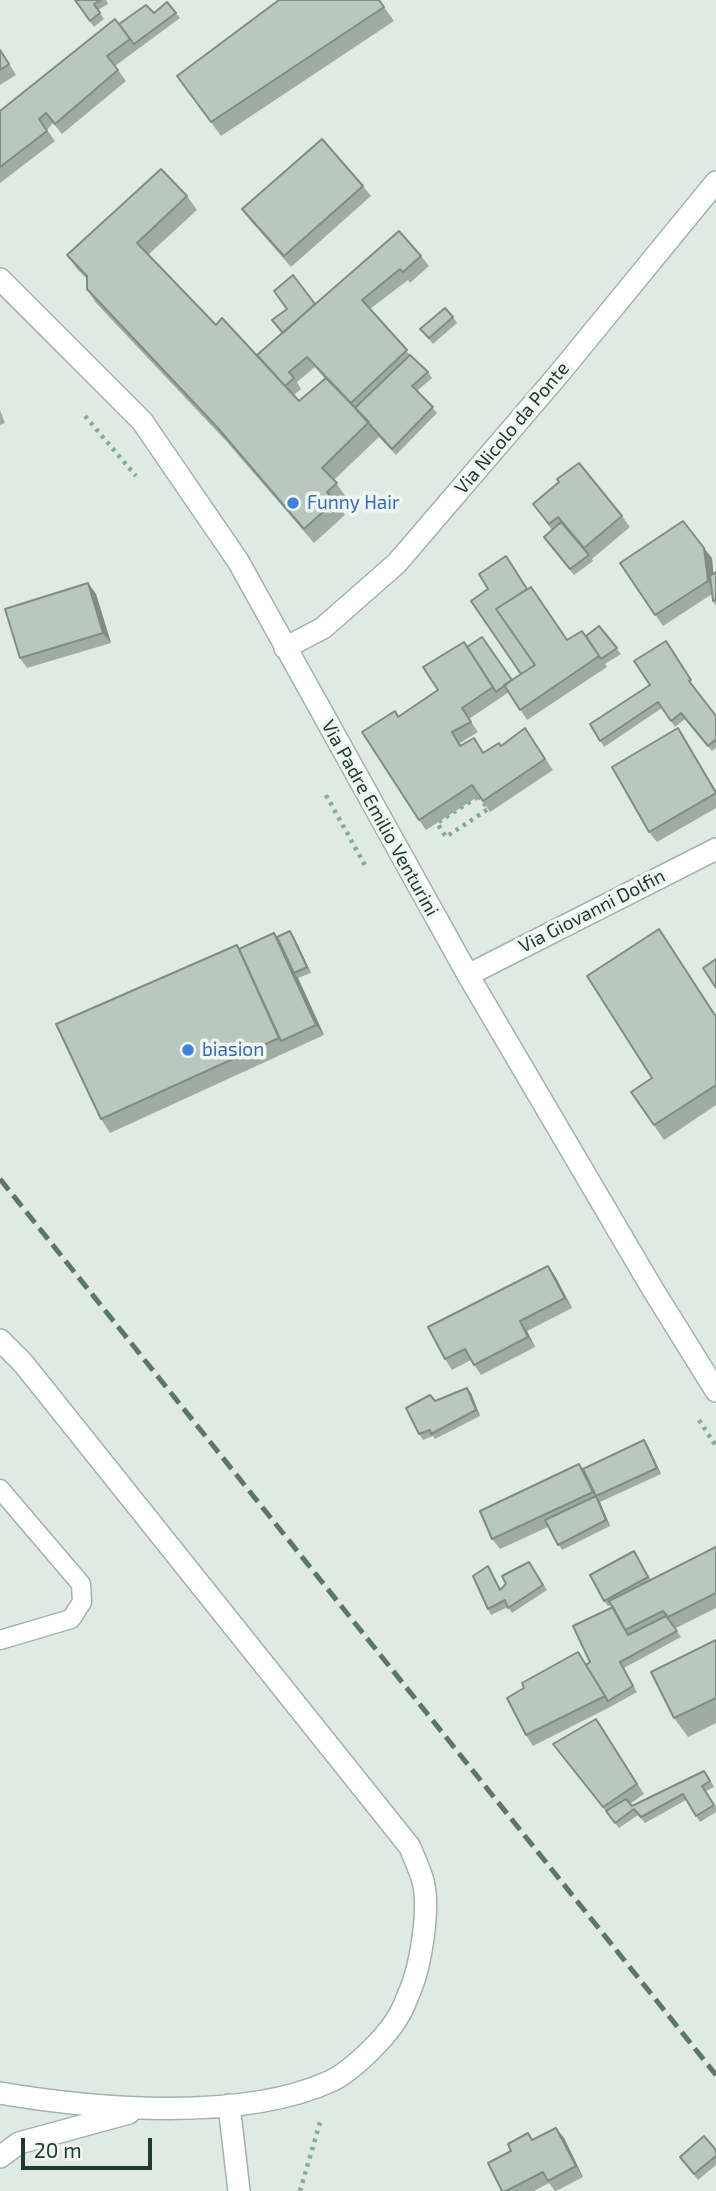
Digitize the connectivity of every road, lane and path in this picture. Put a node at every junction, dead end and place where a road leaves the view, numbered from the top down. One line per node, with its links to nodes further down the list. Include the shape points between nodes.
1 (716, 182): 3 (street, Via Nicolo da Ponte, via 397,563 323,628)
2 (0, 279): 3 (street, Via Padre Emilio Venturini, via 142,421 238,561)
3 (285, 649): 6 (street, Via Padre Emilio Venturini)
4 (488, 809): 4 (path, via 446,837 437,823 479,796)
5 (716, 849): 6 (street, Via Giovanni Dolfin)
6 (468, 975): 8 (street, Via Padre Emilio Venturini)
7 (0, 1340): 11 (street, via 410,1847 424,1884 424,1931 417,1974 399,2017 371,2049)
8 (716, 1391)
9 (0, 1489): 10 (lane, via 81,1584 82,1602 71,1619)
10 (0, 1640)
11 (332, 2081): 13 (street, via 286,2096); 17 (path)
12 (0, 2093): 14 (street)
13 (229, 2105): 14 (street); 16 (street)
14 (143, 2109): 15 (street, via 19,2143)
15 (0, 2157)
16 (239, 2191)
17 (300, 2191)

